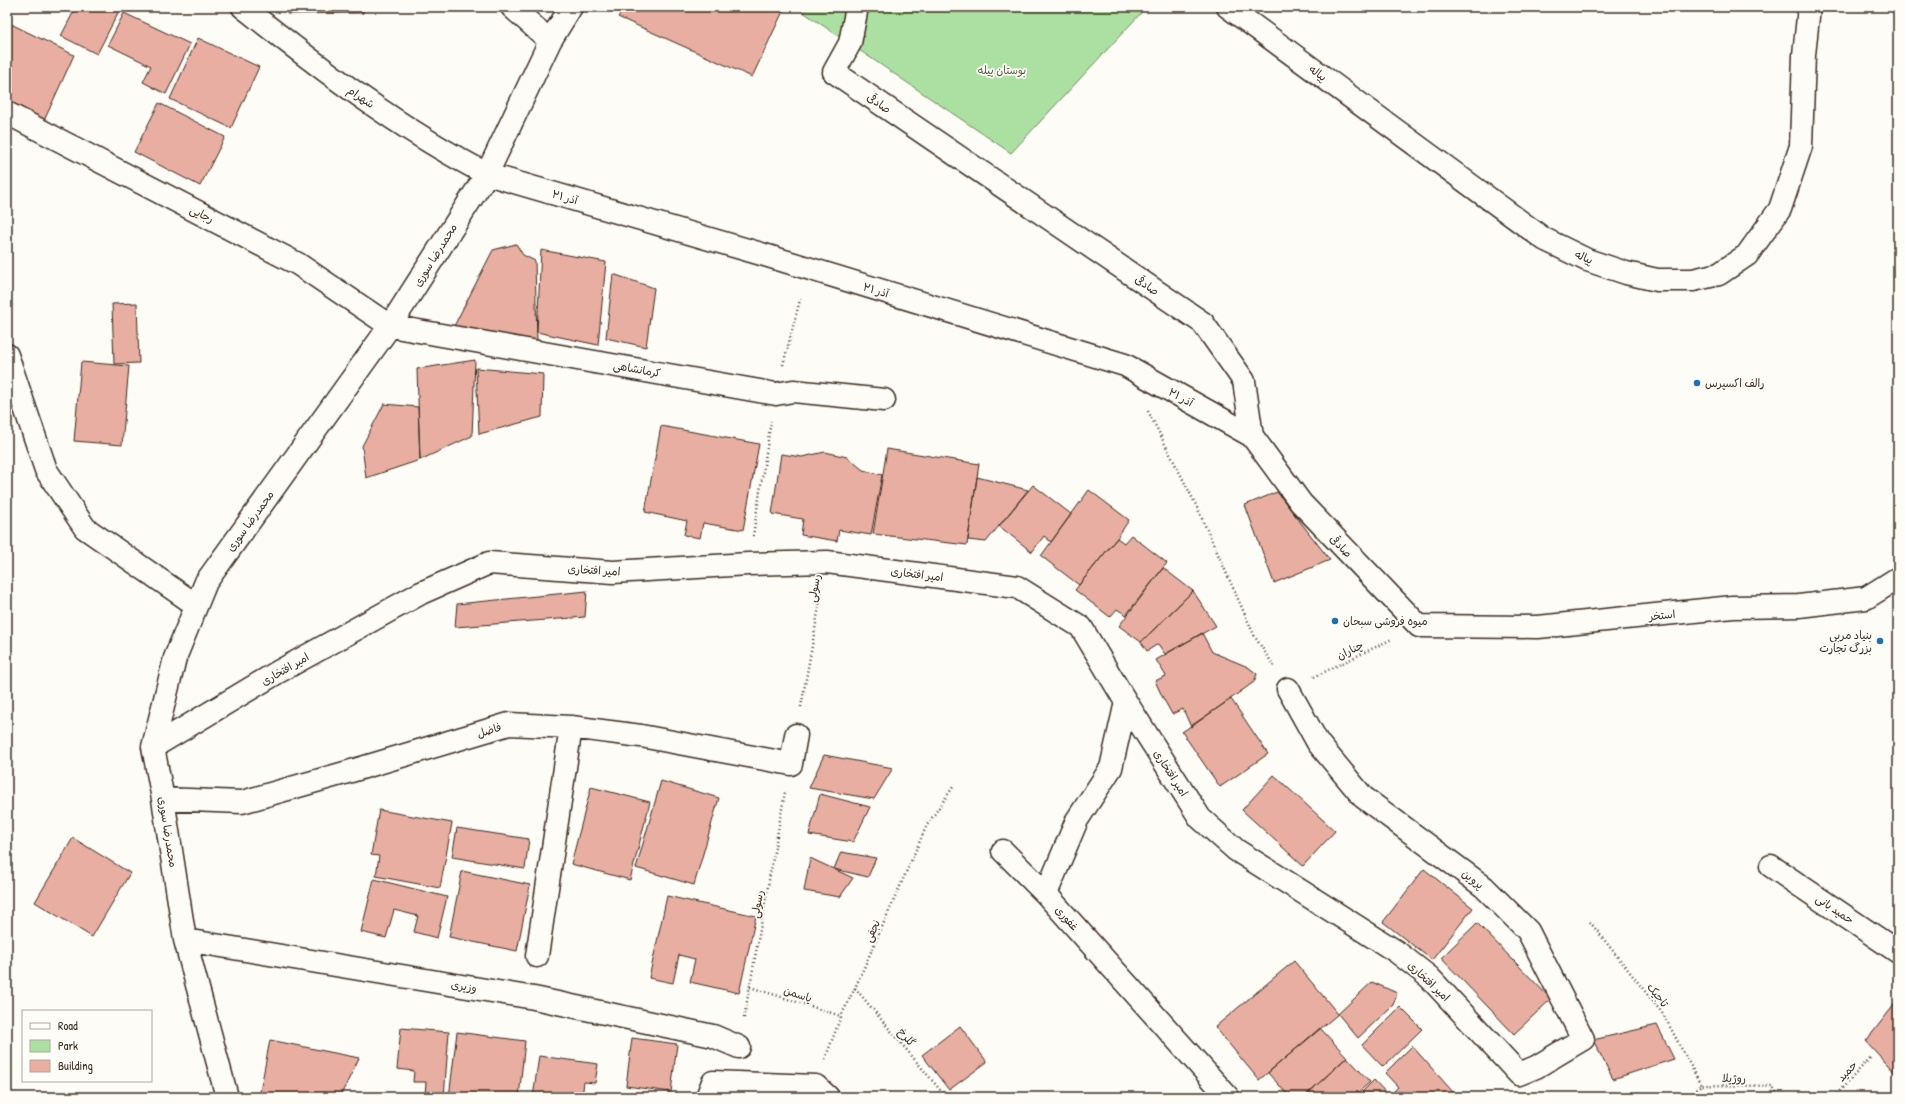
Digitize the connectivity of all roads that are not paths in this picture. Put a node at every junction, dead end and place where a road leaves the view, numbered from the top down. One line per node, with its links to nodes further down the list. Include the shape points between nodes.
1 (243, 7): 9 (street, شهرام, via 331,77 446,154)
2 (512, 7): 7 (street)
3 (571, 7): 7 (street, محمدرضا سوری)
4 (857, 7): 13 (street, صادقی, via 850,43 834,72 1203,323 1244,381)
5 (1228, 7): 6 (street, پیاله, via 1544,239 1587,260 1626,273 1657,280 1693,280 1719,274 1747,255 1780,209 1800,146)
6 (1809, 7)
7 (550, 41): 9 (street, محمدرضا سوری)
8 (7, 113): 10 (street, رجایی, via 298,264)
9 (487, 174): 10 (street, محمدرضا سوری); 13 (street, ۲۱ آذر, via 768,256 1125,366)
10 (390, 326): 12 (street, کرمانشاهی, via 776,394 793,392); 15 (street, محمدرضا سوری, via 206,582)
11 (7, 355): 15 (street, via 46,470 85,528)
12 (884, 400)
13 (1252, 436): 16 (street, صادقی, via 1301,503)
14 (1898, 578): 16 (street, استخر, via 1866,598 1799,606 1733,607 1538,627)
15 (196, 605): 21 (street, محمدرضا سوری, via 175,658)
16 (1419, 626)
17 (1288, 689): 30 (street, پروین, via 1318,742 1363,797 1484,887 1528,930 1582,1039)
18 (1126, 702): 21 (street, امیر افتخاری, via 1082,626 1017,587 827,562 613,572 489,563 421,593 278,672); 25 (street, via 1111,768 1078,820); 30 (street, امیر افتخاری, via 1200,818 1236,850 1397,952 1429,978)
19 (571, 727): 20 (street, فاضل, via 648,737 791,764); 22 (street, فاضل, via 509,724 242,802); 28 (street)
20 (796, 735)
21 (153, 747): 22 (street, محمدرضا سوری)
22 (163, 799): 26 (street, محمدرضا سوری)
23 (1003, 851): 25 (street, غفوری)
24 (1772, 866): 27 (street, حمید بانی)
25 (1046, 894): 34 (street, غفوری)
26 (185, 940): 29 (street, وزیری, via 534,998 713,1036); 32 (street, محمدرضا سوری)
27 (1898, 952)
28 (537, 956)
29 (739, 1047)
30 (1519, 1074)
31 (822, 1092): 33 (street, via 713,1082)
32 (228, 1097)
33 (707, 1097)
34 (1228, 1097)

